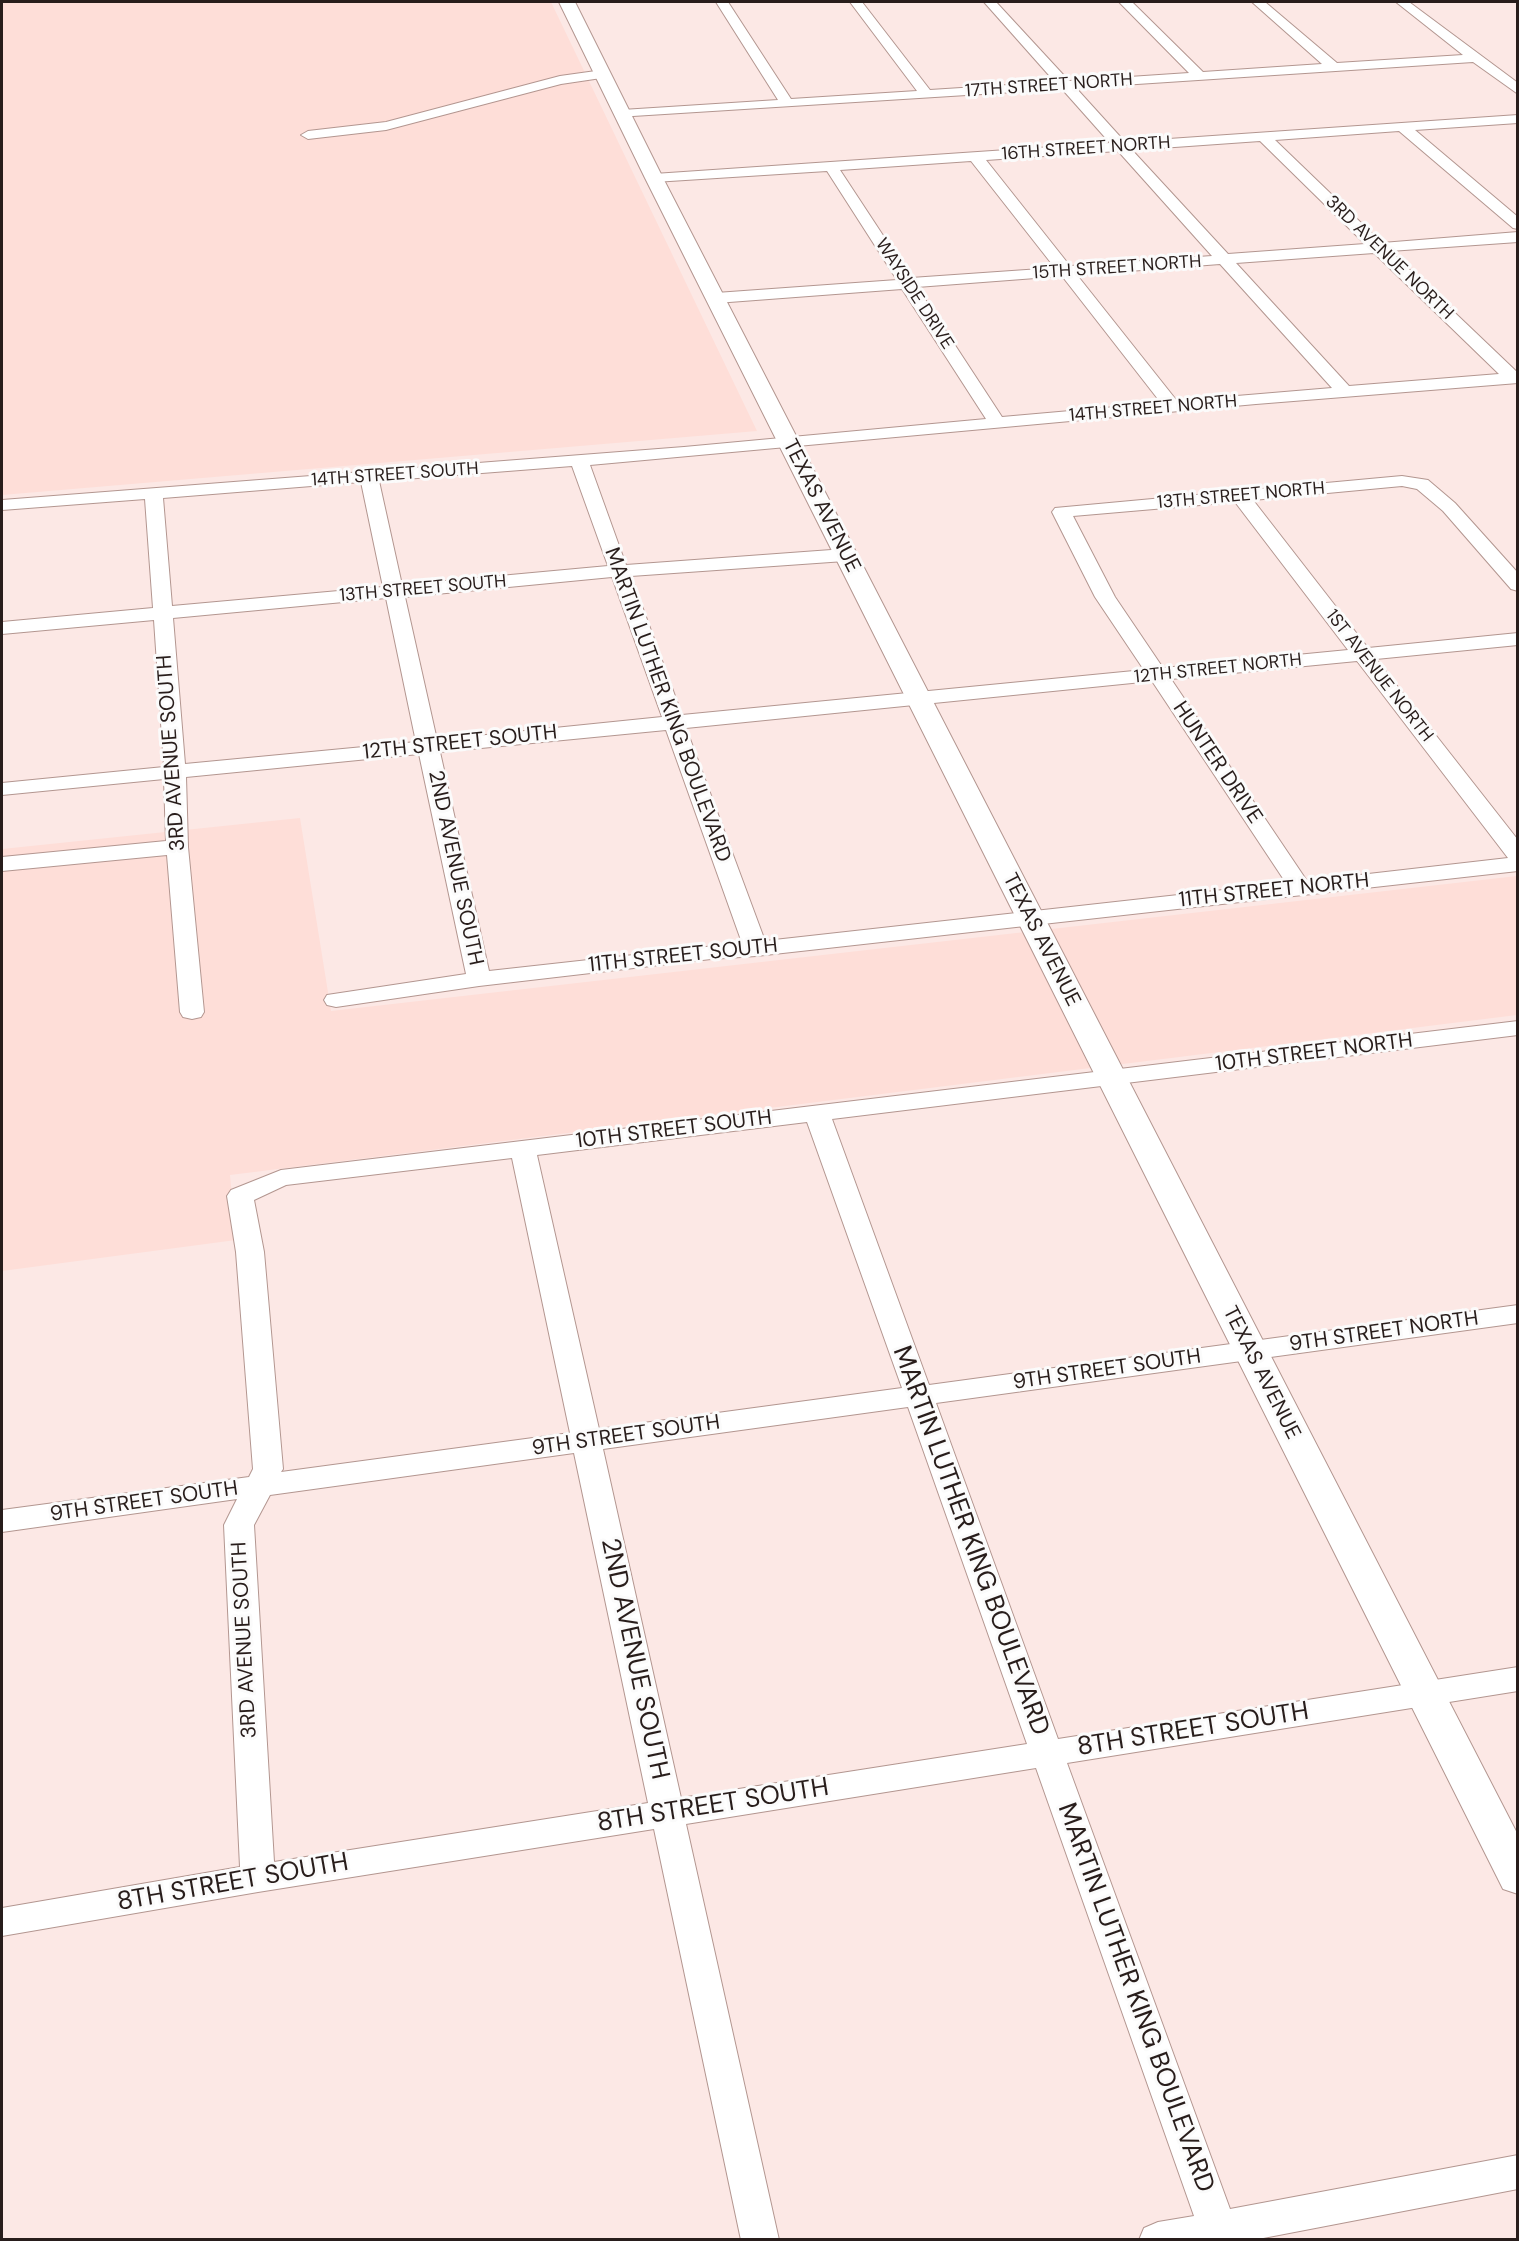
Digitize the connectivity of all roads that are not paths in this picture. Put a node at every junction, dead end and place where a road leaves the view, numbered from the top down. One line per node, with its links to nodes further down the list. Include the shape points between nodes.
1 (567, 2): 10 (main road, TEXAS AVENUE)
2 (722, 2): 15 (street)
3 (856, 2): 14 (street)
4 (990, 2): 12 (street)
5 (1125, 2): 11 (street)
6 (1258, 2): 9 (street)
7 (1402, 2): 8 (street)
8 (1475, 58): 9 (street, 17TH STREET NORTH); 13 (street)
9 (1332, 66): 11 (street, 17TH STREET NORTH)
10 (603, 74): 16 (main road, TEXAS AVENUE); 19 (street, via 560,81 386,126)
11 (1200, 76): 12 (street, 17TH STREET NORTH)
12 (1065, 84): 14 (street, 17TH STREET NORTH); 21 (street)
13 (1518, 90)
14 (926, 93): 15 (street, 17TH STREET NORTH)
15 (787, 103): 16 (street, 17TH STREET NORTH)
16 (622, 114): 24 (main road, TEXAS AVENUE)
17 (1518, 119): 18 (street, 16TH STREET NORTH)
18 (1404, 128): 20 (street, 16TH STREET NORTH); 25 (street)
19 (308, 135)
20 (1264, 137): 21 (street, 16TH STREET NORTH); 27 (street, 3RD AVENUE NORTH)
21 (1121, 147): 22 (street, 16TH STREET NORTH); 28 (street)
22 (976, 156): 23 (street, 16TH STREET NORTH); 29 (street)
23 (831, 166): 24 (street, 16TH STREET NORTH); 30 (street, WAYSIDE DRIVE)
24 (654, 178): 31 (main road, TEXAS AVENUE)
25 (1518, 225)
26 (1518, 237): 27 (street, 15TH STREET NORTH)
27 (1378, 248): 28 (street, 15TH STREET NORTH); 32 (street, 3RD AVENUE NORTH)
28 (1225, 259): 29 (street, 15TH STREET NORTH); 33 (street)
29 (1067, 271): 30 (street, 15TH STREET NORTH); 34 (street)
30 (907, 283): 31 (street, 15TH STREET NORTH); 35 (street, WAYSIDE DRIVE)
31 (716, 298): 36 (main road, TEXAS AVENUE)
32 (1515, 378): 33 (street, 14TH STREET NORTH)
33 (1345, 392): 34 (street, 14TH STREET NORTH)
34 (1173, 407): 35 (street, 14TH STREET NORTH)
35 (997, 423): 36 (street, 14TH STREET NORTH)
36 (789, 442): 37 (street, 14TH STREET SOUTH); 43 (main road, TEXAS AVENUE)
37 (579, 460): 38 (street, 14TH STREET SOUTH); 44 (street, MARTIN LUTHER KING BOULEVARD)
38 (369, 477): 39 (street, 14TH STREET SOUTH); 46 (street, 2ND AVENUE SOUTH)
39 (154, 494): 41 (street, 14TH STREET SOUTH); 47 (street, 3RD AVENUE SOUTH)
40 (1240, 496): 42 (street, 13TH STREET NORTH); 45 (street, 13TH STREET NORTH, via 1402,481 1423,485 1449,507); 50 (street, 1ST AVENUE NORTH)
41 (2, 505)
42 (1061, 514): 51 (street, HUNTER DRIVE, via 1106,597)
43 (845, 555): 44 (street, 13TH STREET SOUTH); 52 (main road, TEXAS AVENUE)
44 (619, 571): 46 (street, 13TH STREET SOUTH); 53 (street, MARTIN LUTHER KING BOULEVARD)
45 (1518, 585)
46 (394, 592): 47 (street, 13TH STREET SOUTH); 54 (street, 2ND AVENUE SOUTH)
47 (163, 613): 48 (street, 13TH STREET SOUTH); 55 (street, 3RD AVENUE SOUTH)
48 (2, 628)
49 (1518, 639): 50 (street, 12TH STREET NORTH)
50 (1362, 654): 51 (street, 12TH STREET NORTH); 58 (street, 1ST AVENUE NORTH)
51 (1158, 675): 52 (street, 12TH STREET NORTH); 61 (street, HUNTER DRIVE)
52 (918, 698): 53 (street, 12TH STREET SOUTH); 62 (main road, TEXAS AVENUE)
53 (674, 722): 54 (street, 12TH STREET SOUTH); 63 (street, MARTIN LUTHER KING BOULEVARD)
54 (428, 747): 55 (street, 12TH STREET SOUTH); 64 (street, 2ND AVENUE SOUTH)
55 (175, 772): 56 (street, 12TH STREET SOUTH); 57 (street, 3RD AVENUE SOUTH)
56 (2, 789)
57 (177, 847): 59 (street); 66 (street, 3RD AVENUE SOUTH)
58 (1518, 856)
59 (2, 864)
60 (1518, 864): 61 (street, 11TH STREET NORTH)
61 (1301, 888): 62 (street, 11TH STREET NORTH)
62 (1030, 918): 63 (street, 11TH STREET SOUTH); 68 (main road, TEXAS AVENUE)
63 (756, 949): 64 (street, 11TH STREET SOUTH)
64 (479, 979): 65 (street, 11TH STREET SOUTH)
65 (336, 1000)
66 (192, 1012)
67 (1518, 1028): 68 (street, 10TH STREET NORTH)
68 (1111, 1077): 69 (street, 10TH STREET SOUTH); 73 (main road, TEXAS AVENUE)
69 (816, 1113): 70 (street, 10TH STREET SOUTH); 74 (street, MARTIN LUTHER KING BOULEVARD)
70 (522, 1148): 71 (street, 10TH STREET SOUTH, via 281,1178); 75 (street, 2ND AVENUE SOUTH)
71 (240, 1196): 76 (street, 3RD AVENUE SOUTH, via 250,1252 268,1469)
72 (1518, 1314): 73 (street, 9TH STREET NORTH)
73 (1250, 1351): 74 (street, 9TH STREET SOUTH); 79 (main road, TEXAS AVENUE)
74 (919, 1396): 75 (street, 9TH STREET SOUTH); 80 (street, MARTIN LUTHER KING BOULEVARD)
75 (586, 1441): 76 (street, 9TH STREET SOUTH); 81 (street, 2ND AVENUE SOUTH)
76 (259, 1486): 77 (street, 9TH STREET SOUTH); 83 (street, 3RD AVENUE SOUTH, via 238,1525)
77 (2, 1521)
78 (1518, 1679): 79 (street, 8TH STREET SOUTH)
79 (1424, 1694): 80 (street, 8TH STREET SOUTH); 82 (main road, TEXAS AVENUE)
80 (1047, 1753): 81 (street, 8TH STREET SOUTH); 86 (street, MARTIN LUTHER KING BOULEVARD)
81 (668, 1813): 83 (street, 8TH STREET SOUTH); 87 (street, 2ND AVENUE SOUTH)
82 (1518, 1877)
83 (258, 1878): 84 (street, 8TH STREET SOUTH)
84 (2, 1922)
85 (1518, 2172): 86 (street)
86 (1220, 2234): 88 (street)
87 (760, 2240)
88 (1158, 2240)

